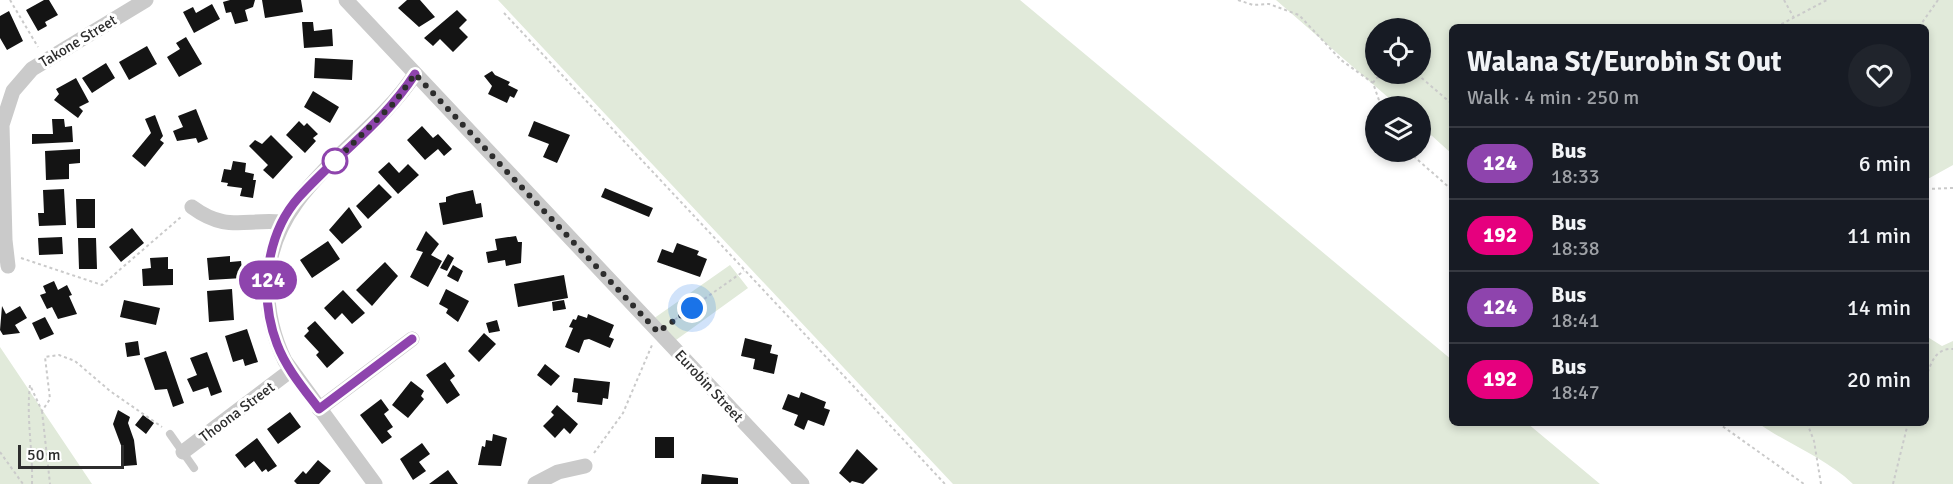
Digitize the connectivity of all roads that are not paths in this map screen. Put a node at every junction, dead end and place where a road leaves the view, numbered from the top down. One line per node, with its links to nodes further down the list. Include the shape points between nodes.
1 (146, 0): 6 (street, Takone Street, via 46,60 21,80 10,97 3,115)
2 (346, 0): 3 (street, Eurobin Street)
3 (415, 74): 5 (street, via 395,102 298,199); 16 (street, Eurobin Street)
4 (192, 207): 5 (street, via 218,222)
5 (281, 222): 8 (street, via 269,266 268,308 277,345)
6 (8, 260)
7 (412, 339): 9 (street)
8 (290, 371): 9 (street); 11 (street, Thoona Street)
9 (319, 409): 14 (street)
10 (170, 434): 11 (lane, Thoona Street)
11 (183, 453): 13 (lane, Thoona Street)
12 (585, 465): 15 (street, via 558,472)
13 (194, 468)
14 (375, 484)
15 (535, 484)
16 (802, 484)

